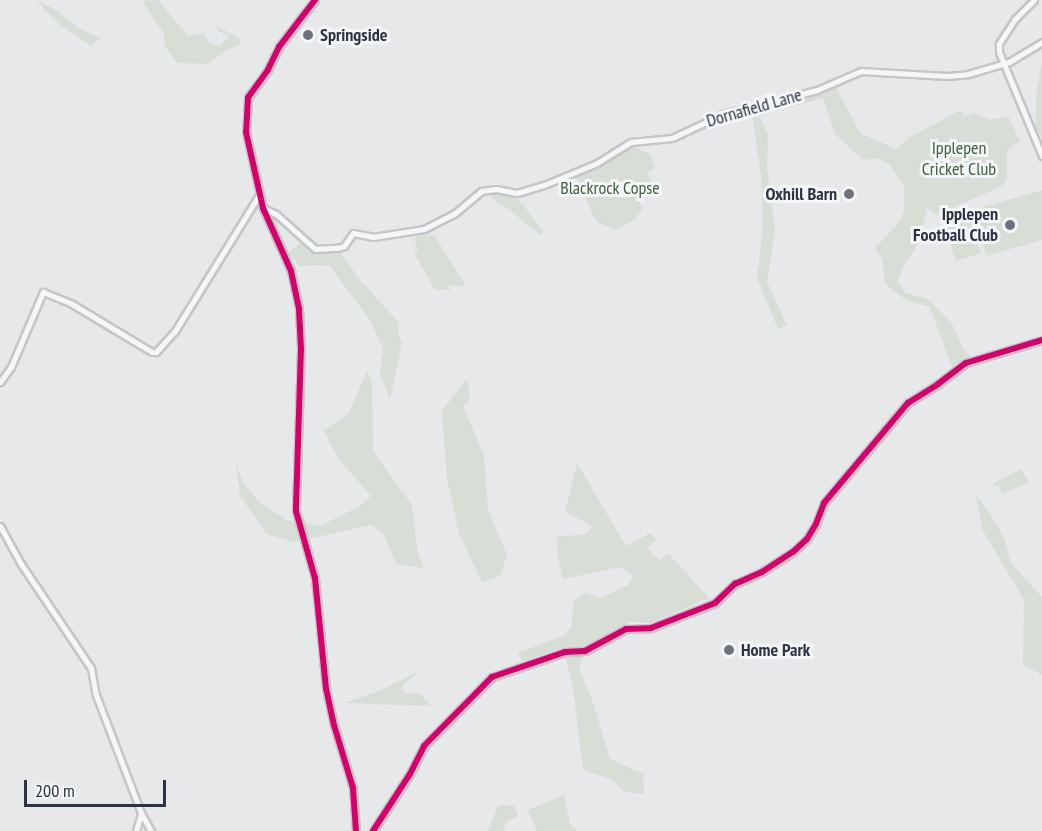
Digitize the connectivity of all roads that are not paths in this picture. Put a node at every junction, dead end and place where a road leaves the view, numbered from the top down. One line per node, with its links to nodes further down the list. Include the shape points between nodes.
1 (315, 0): 6 (street, via 279,47 248,98 246,132)
2 (1034, 0): 4 (street, via 1015,19 999,44)
3 (1042, 42): 4 (street)
4 (1004, 64): 5 (street); 7 (street, Dornafield Lane, via 947,76 861,71 817,90 723,114 672,138 631,142 597,163 544,185 517,193 481,190 454,214 424,229 374,237 352,233 344,246 337,248 315,249 276,214)
5 (1042, 156)
6 (259, 195): 7 (street); 9 (street, via 175,331 156,352 72,304 43,292)
7 (263, 208): 14 (street, via 291,271 299,309 296,511 315,578 326,687 353,788)
8 (1042, 340): 15 (street, via 966,363 908,403 824,503 807,539 762,572 735,584 715,603 651,628 626,629 585,651 565,652 492,677 424,746)
9 (0, 382)
10 (0, 526): 11 (street, via 91,668 96,695)
11 (141, 813): 12 (street); 13 (street)
12 (136, 831)
13 (151, 831)
14 (356, 831)
15 (373, 831)

